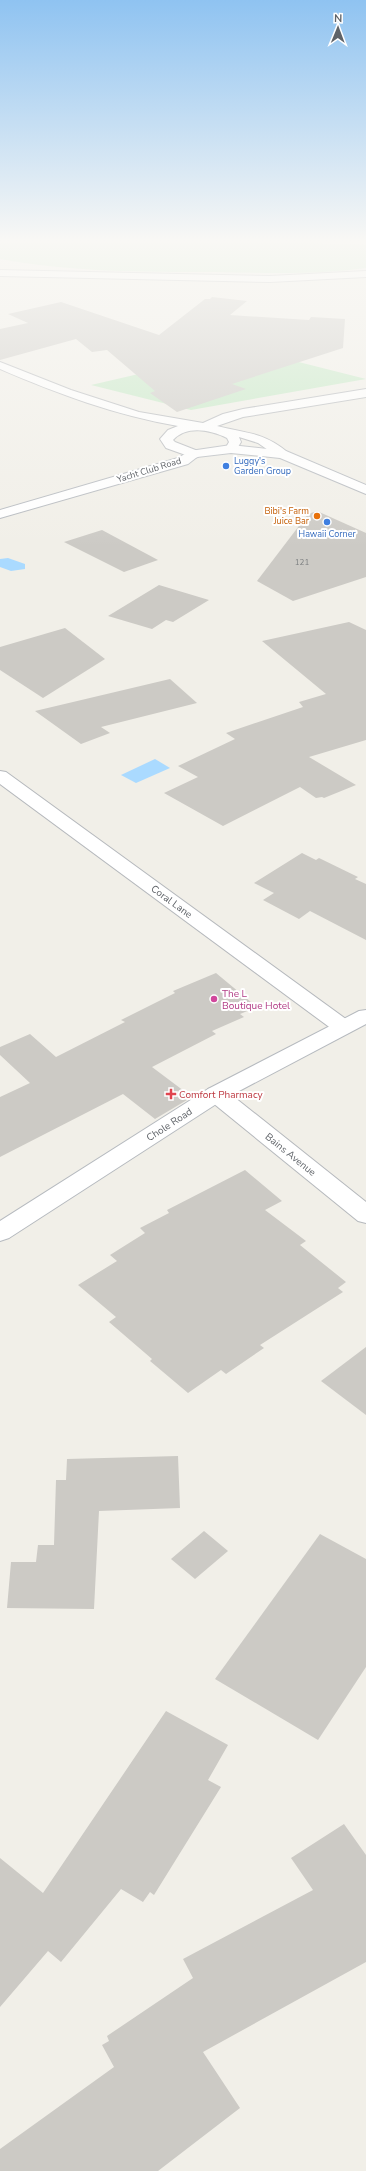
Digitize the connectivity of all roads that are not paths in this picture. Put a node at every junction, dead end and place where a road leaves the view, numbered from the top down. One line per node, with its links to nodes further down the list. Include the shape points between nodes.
1 (0, 366): 3 (street, via 67,393)
2 (366, 394): 4 (street, via 243,413 227,417)
3 (137, 415): 4 (street); 6 (street)
4 (204, 428): 5 (street); 6 (street, via 190,428)
5 (223, 431): 7 (street, via 233,436 235,442); 9 (street, via 248,435 274,447)
6 (170, 439): 8 (street); 10 (street, via 176,454)
7 (231, 449): 8 (street, Yacht Club Road); 9 (street, Yacht Club Road)
8 (194, 454): 10 (street, Yacht Club Road)
9 (282, 454): 11 (street, Yacht Club Road)
10 (166, 466): 12 (street, Yacht Club Road)
11 (366, 490)
12 (0, 514)
13 (0, 776): 15 (street, Coral Lane)
14 (366, 1016): 15 (street, Chole Road)
15 (343, 1027): 16 (street, Chole Road)
16 (216, 1094): 17 (street, Bains Avenue); 18 (street, Chole Road)
17 (366, 1215)
18 (0, 1232)

